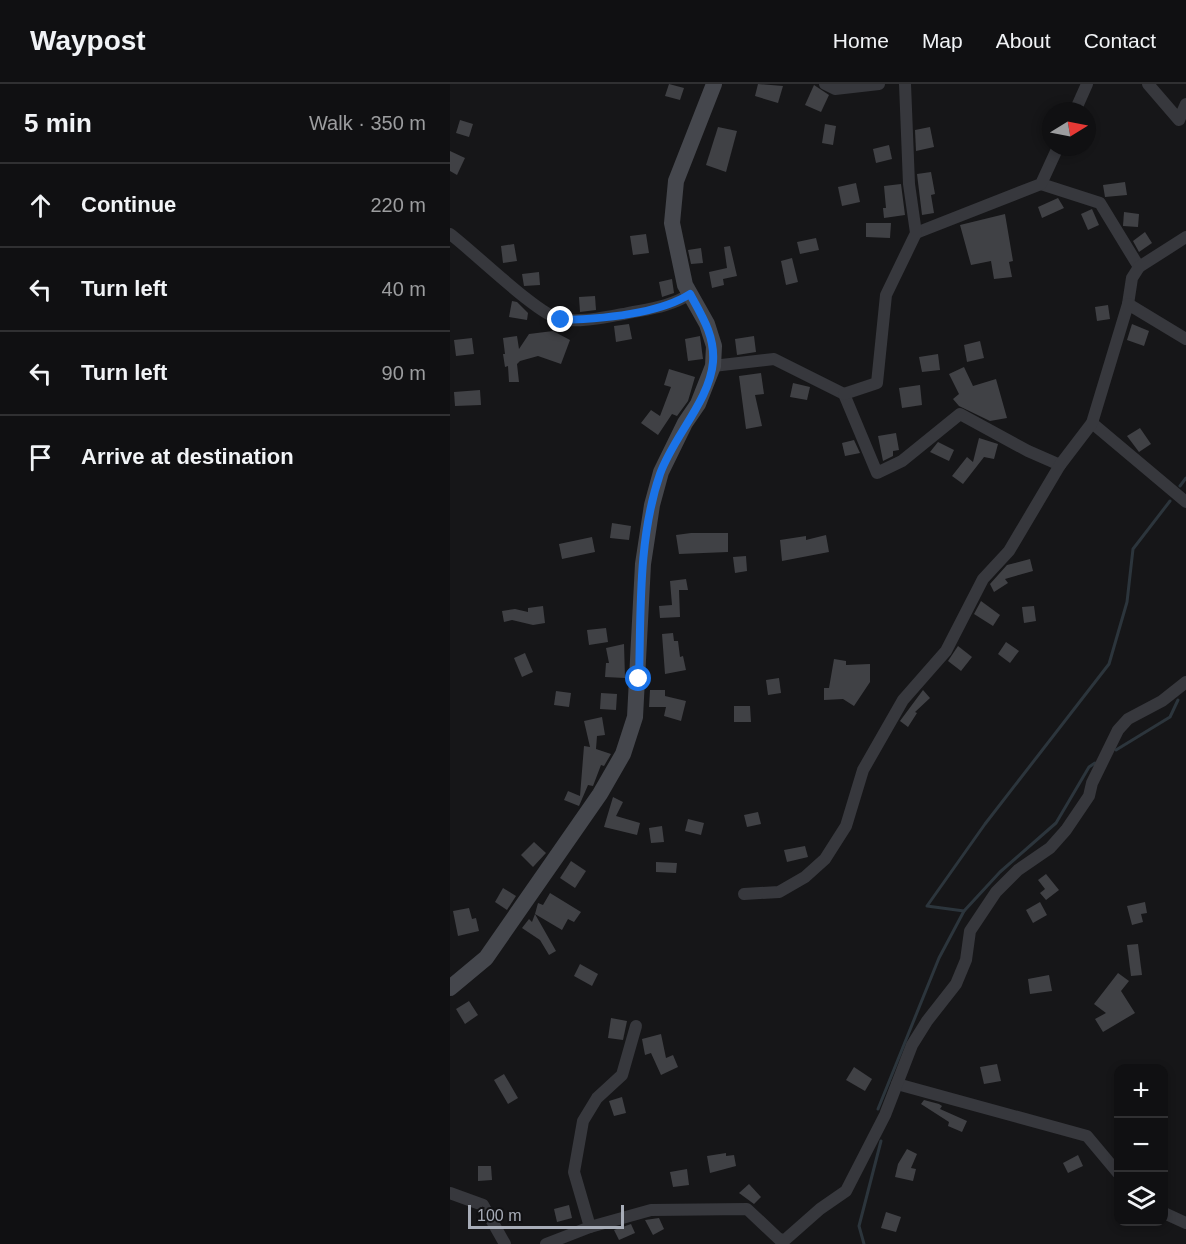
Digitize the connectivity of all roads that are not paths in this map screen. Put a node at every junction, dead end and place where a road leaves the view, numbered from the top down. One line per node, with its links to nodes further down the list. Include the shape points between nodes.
1 (714, 84): 15 (main road, via 676,181 672,223)
2 (825, 84): 3 (street, via 835,89)
3 (879, 84)
4 (905, 84): 11 (street, via 909,184)
5 (1088, 84): 7 (street)
6 (1148, 84): 8 (street, via 1179,120)
7 (1079, 102)
8 (1186, 104)
9 (1054, 156): 10 (street)
10 (1041, 184): 11 (street); 14 (street, via 1100,203)
11 (916, 233): 19 (street, via 886,295 877,383)
12 (450, 234): 15 (street, via 555,318 587,319 626,313 679,301)
13 (1186, 237): 14 (street)
14 (1139, 267): 16 (street, via 1132,278)
15 (690, 294): 18 (main road, via 714,346)
16 (1128, 304): 17 (street); 20 (street)
17 (1186, 339)
18 (713, 366): 19 (street, via 774,359); 25 (main road, via 698,404 661,472 652,505 643,564 635,717 623,754 512,923 486,957)
19 (844, 394): 21 (street, via 877,473 902,461 960,414)
20 (1092, 423): 21 (street); 22 (street)
21 (1060, 465): 24 (street, via 1009,551 983,579 946,651 903,700 878,741 862,770 846,826 825,859 779,892)
22 (1186, 502)
23 (1186, 682): 27 (street, via 1162,701 1128,719 1118,730 1089,796 1066,830 996,892 970,931 966,960 956,984 912,1045)
24 (744, 894)
25 (450, 988)
26 (636, 1026): 32 (street, via 622,1075 597,1098 583,1120 574,1172)
27 (897, 1084): 28 (street, via 1088,1136); 33 (street, via 846,1191 820,1209)
28 (1118, 1172)
29 (450, 1193): 34 (street, via 483,1205)
30 (1168, 1215): 31 (street)
31 (1186, 1223)
32 (590, 1227): 33 (street, via 651,1210 747,1209 780,1240); 35 (street)
33 (789, 1241)
34 (505, 1244)
35 (546, 1244)

